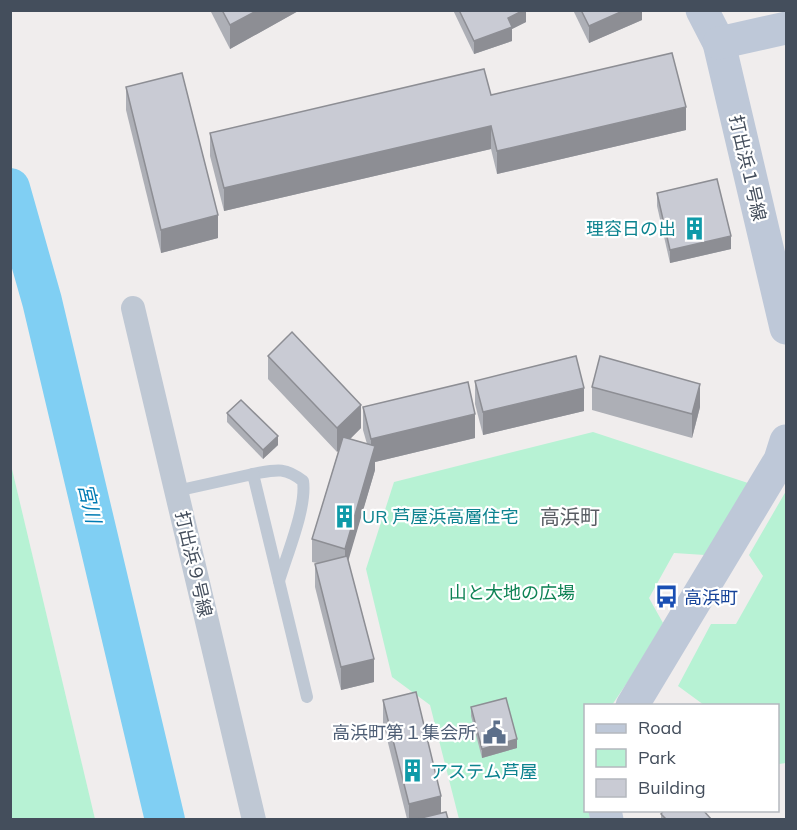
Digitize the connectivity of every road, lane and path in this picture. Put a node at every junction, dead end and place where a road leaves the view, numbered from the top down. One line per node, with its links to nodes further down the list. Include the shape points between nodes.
1 (702, 10): 3 (street, 打出浜１号線)
2 (786, 28): 3 (street)
3 (719, 43): 5 (street, 打出浜１号線)
4 (133, 308): 8 (street, 打出浜９号線)
5 (786, 328)
6 (786, 441): 11 (street, via 780,460)
7 (253, 474): 8 (lane); 9 (lane); 9 (lane, via 278,469 291,471 303,481 305,493)
8 (176, 491): 12 (street, 打出浜９号線)
9 (278, 581): 10 (lane)
10 (307, 697)
11 (633, 704)
12 (254, 819)

